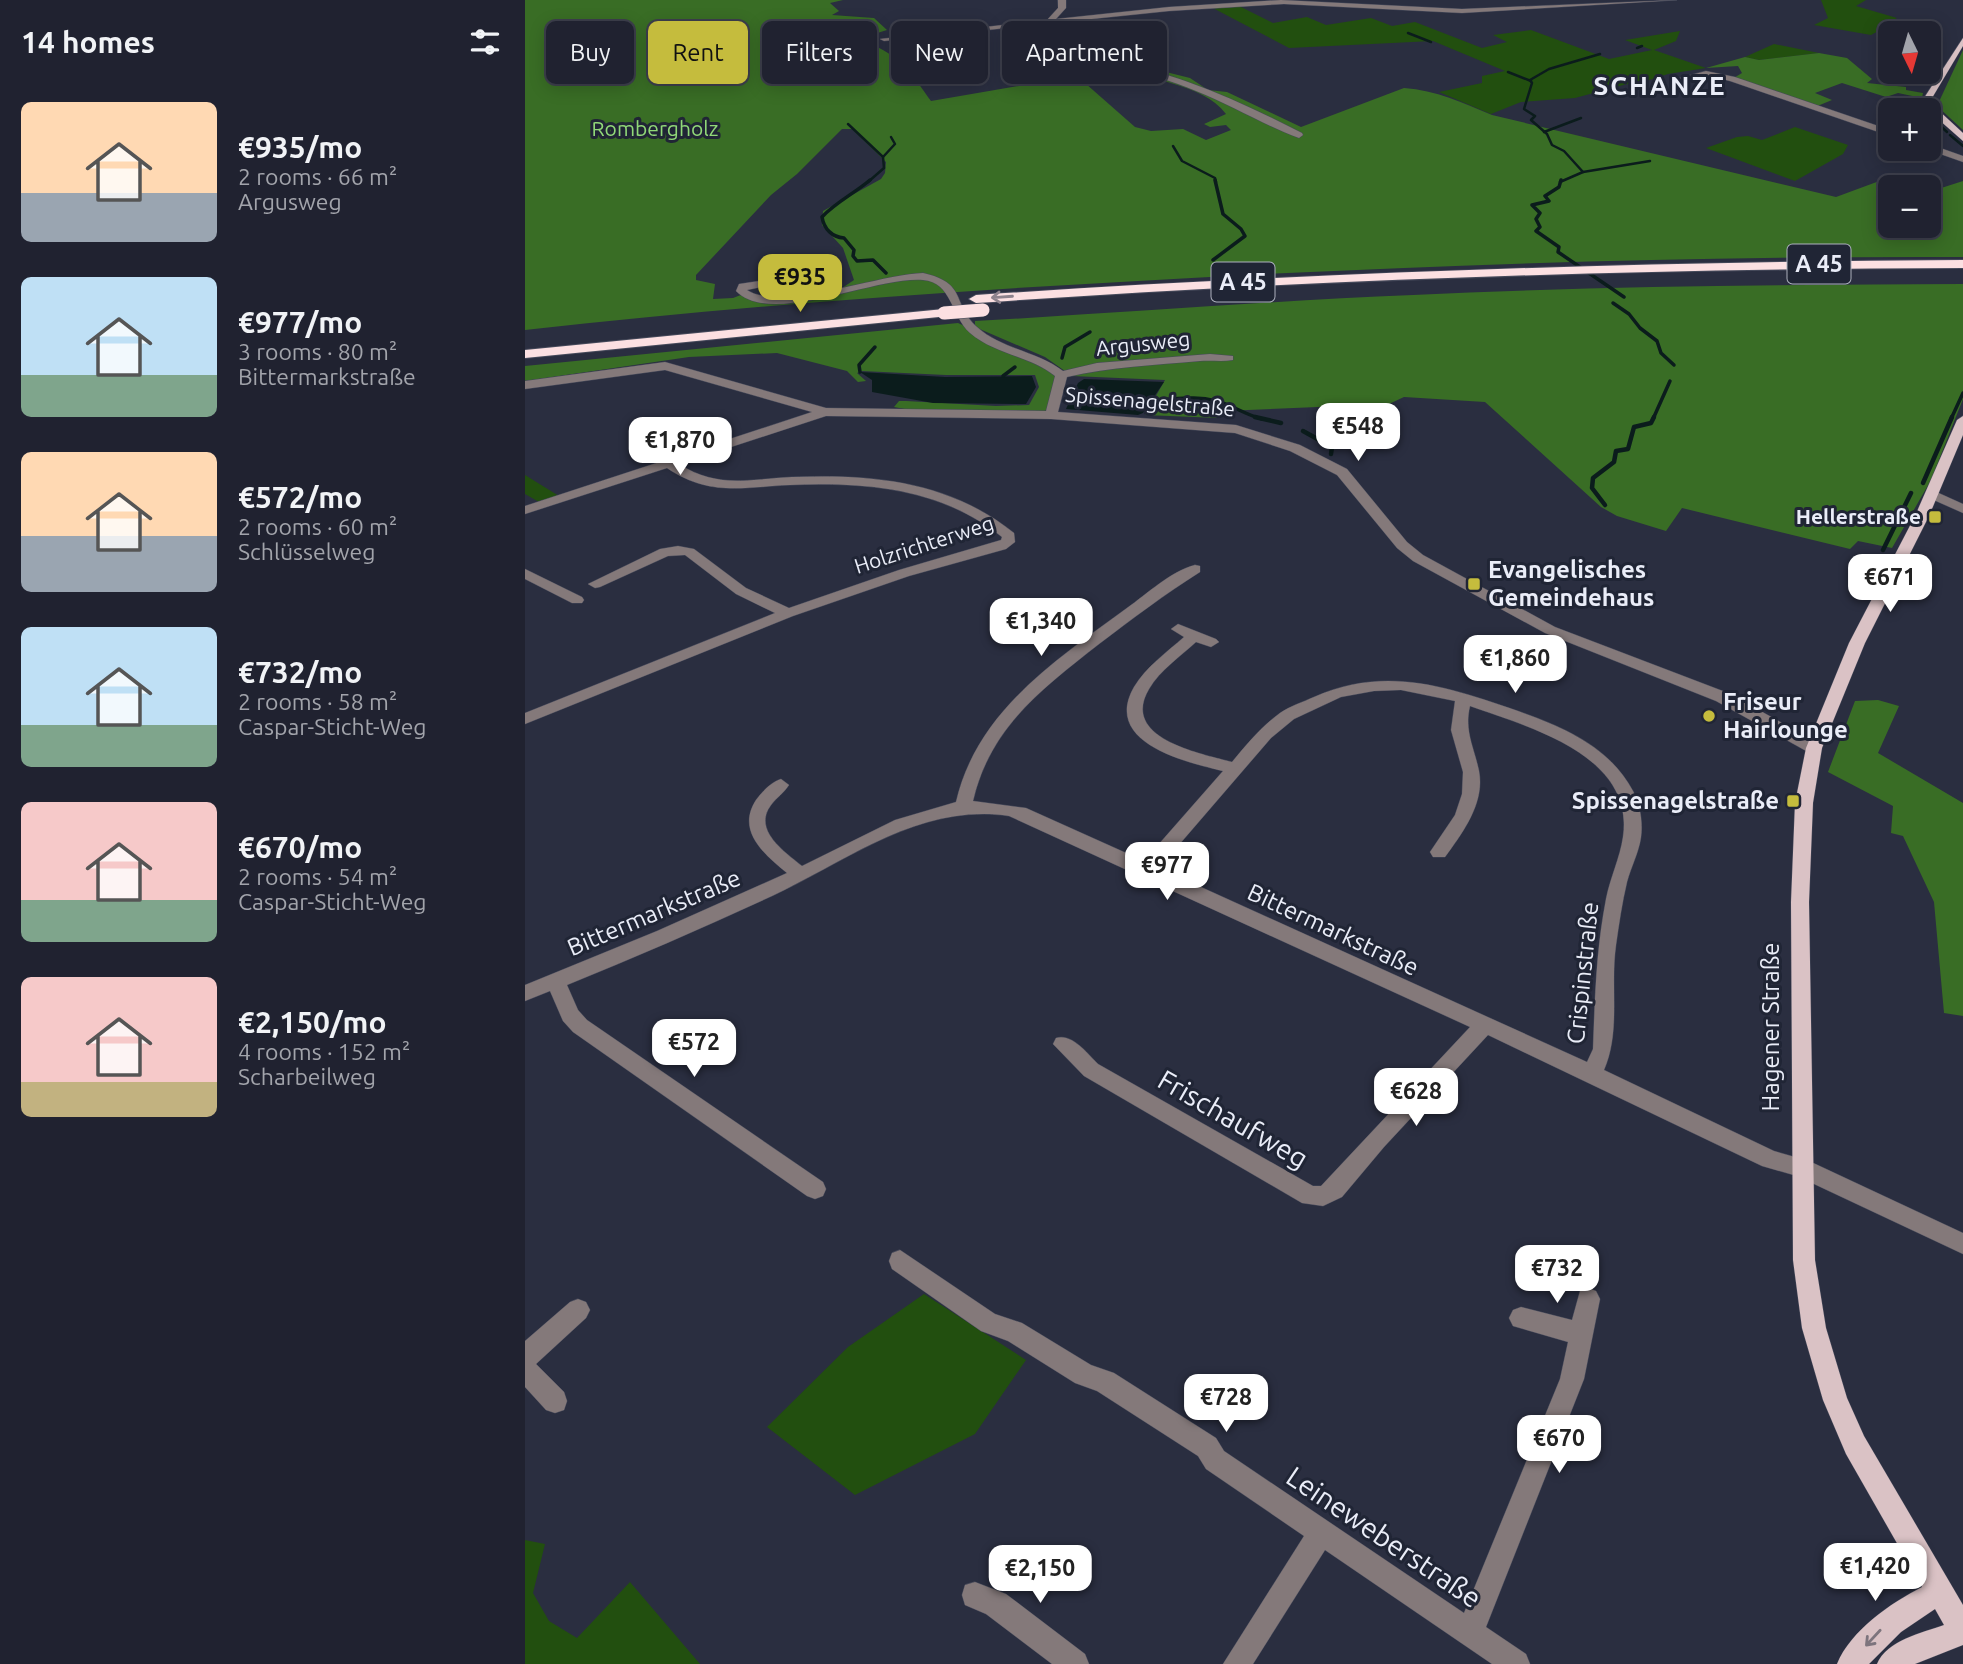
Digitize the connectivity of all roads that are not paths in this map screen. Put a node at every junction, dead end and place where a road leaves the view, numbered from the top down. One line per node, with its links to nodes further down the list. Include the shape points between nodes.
1 (1062, 0): 3 (street, via 1062,8)
2 (1673, 0): 4 (street, via 1473,11 1284,2)
3 (1050, 21)
4 (1065, 21)
5 (1002, 27): 6 (street)
6 (884, 39)
7 (1963, 40): 12 (main road, via 1929,98 1932,110)
8 (1167, 76): 11 (street)
9 (1684, 78): 10 (street, via 1706,73 1732,79)
10 (1878, 130)
11 (1299, 135)
12 (1963, 138)
13 (1941, 151): 14 (street)
14 (1963, 159)
15 (1963, 264): 16 (highway, A 45)
16 (1678, 271): 17 (highway, A 45); 19 (highway, A 45, bridge, via 1513,275)
17 (1963, 273)
18 (772, 282): 23 (street, via 743,286 741,291 756,299 797,298 901,277 935,281 953,292 972,330 1037,357)
19 (941, 308): 20 (highway, A 45); 21 (highway, A 45)
20 (525, 342)
21 (525, 354)
22 (1229, 358): 23 (street, Argusweg, via 1097,367)
23 (1061, 374): 26 (street)
24 (525, 385): 25 (street, Spissenagelstraße, via 665,366)
25 (825, 412): 26 (street, Spissenagelstraße); 28 (street)
26 (1052, 415): 40 (street, Spissenagelstraße, via 1222,426 1295,448 1342,472 1418,558 1550,630 1722,696)
27 (1963, 420): 29 (main road, Hagener Straße)
28 (669, 463): 31 (street); 36 (street, Holzrichterweg, via 710,484 804,481 927,491 985,517 1009,536 1000,546)
29 (1932, 494): 30 (street); 40 (main road, Hagener Straße, via 1857,643)
30 (1963, 509)
31 (525, 510)
32 (1195, 569): 43 (street, via 1024,696 969,780)
33 (525, 573): 35 (street)
34 (595, 584): 36 (street, via 678,550 689,552 741,591)
35 (577, 600)
36 (788, 613): 39 (street, Holzrichterweg)
37 (1211, 642): 41 (street, via 1186,632 1143,686 1134,714 1140,729 1171,751)
38 (1464, 698): 41 (street, Crispinstraße, via 1401,685 1337,694 1288,715); 44 (street, via 1457,723 1471,775 1471,794 1462,819); 51 (street, Crispinstraße, via 1549,728 1588,749 1625,793 1632,814 1632,838 1606,947 1603,1049)
39 (525, 719)
40 (1814, 748): 52 (main road, Hagener Straße, via 1804,803 1800,902)
41 (1234, 768): 45 (street, Crispinstraße)
42 (781, 785): 46 (street, Bittermarkstraße, via 767,796 757,827 763,844)
43 (963, 807): 45 (street, Bittermarkstraße, via 1020,812); 46 (street, Bittermarkstraße, via 903,824)
44 (1439, 852)
45 (1146, 870): 49 (street, Bittermarkstraße)
46 (801, 875): 47 (street, Bittermarkstraße)
47 (556, 981): 48 (street, Bittermarkstraße); 53 (street, via 570,1016 580,1026)
48 (525, 993)
49 (1484, 1026): 50 (street, Frischaufweg, via 1334,1190 1323,1196 1310,1196 1091,1070); 51 (street, Bittermarkstraße)
50 (1063, 1044)
51 (1592, 1074): 52 (street, Bittermarkstraße, via 1770,1159)
52 (1801, 1168): 54 (street, Bittermarkstraße); 64 (main road, Hagener Straße, via 1804,1260 1814,1328 1835,1400 1855,1445)
53 (815, 1189)
54 (1963, 1244)
55 (899, 1261): 63 (street, Leineweberstraße, via 989,1323 1014,1331 1105,1382 1207,1447 1215,1460)
56 (1588, 1299): 59 (street)
57 (578, 1310): 60 (street)
58 (1521, 1318): 59 (street)
59 (1581, 1334): 67 (street, via 1573,1379)
60 (525, 1357)
61 (525, 1370): 62 (street)
62 (555, 1401)
63 (1321, 1533): 67 (street, Leineweberstraße); 69 (street)
64 (1940, 1591): 66 (main road, Hagener Straße); 71 (main road, one-way to 71, via 1906,1609 1879,1631)
65 (975, 1595): 68 (street, via 1007,1612)
66 (1963, 1630): 72 (main road)
67 (1470, 1633): 70 (street, Leineweberstraße)
68 (1075, 1664)
69 (1237, 1664)
70 (1516, 1664)
71 (1851, 1664)
72 (1891, 1664)

